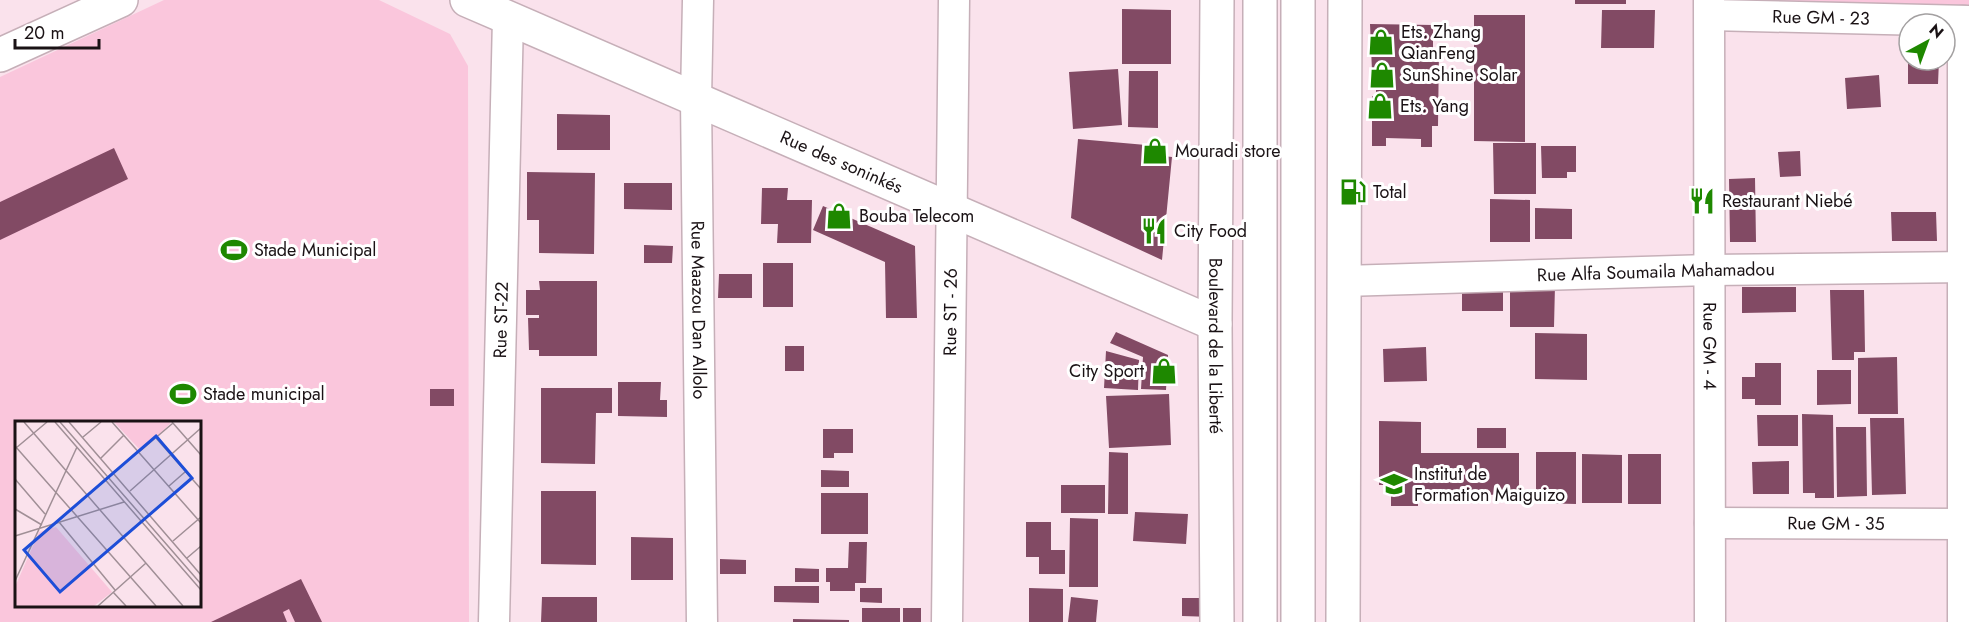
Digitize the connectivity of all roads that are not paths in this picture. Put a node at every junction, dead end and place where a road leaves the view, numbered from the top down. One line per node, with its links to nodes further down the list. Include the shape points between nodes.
1 (121, 0): 12 (main road)
2 (467, 0): 10 (main road, Rue des soninkés)
3 (698, 0): 13 (street, Rue Maazou Dan Allolo)
4 (954, 0): 14 (street, Rue ST - 26)
5 (1217, 0): 18 (main road, Boulevard de la Liberté)
6 (1260, 0): 25 (main road)
7 (1298, 0): 26 (main road)
8 (1345, 0): 17 (main road)
9 (1709, 7): 11 (street, Rue GM - 23); 16 (street, Rue GM - 4)
10 (508, 18): 13 (main road, Rue des soninkés); 21 (street, Rue ST-22)
11 (1966, 21): 15 (street)
12 (0, 55)
13 (696, 99): 14 (main road, Rue des soninkés); 22 (street, Rue Maazou Dan Allolo)
14 (951, 210): 18 (main road, Rue des soninkés); 23 (street, Rue ST - 26)
15 (1966, 268): 16 (street, Rue Alfa Soumaila Mahamadou); 20 (street)
16 (1709, 270): 17 (street, Rue Alfa Soumaila Mahamadou); 19 (street, Rue GM - 4)
17 (1344, 281): 27 (main road)
18 (1215, 324): 24 (main road, Boulevard de la Liberté)
19 (1710, 523): 20 (street, Rue GM - 35); 28 (street, Rue GM - 4)
20 (1962, 524): 29 (street)
21 (494, 622)
22 (702, 622)
23 (947, 622)
24 (1217, 622)
25 (1260, 622)
26 (1298, 622)
27 (1343, 622)
28 (1710, 622)
29 (1963, 622)

